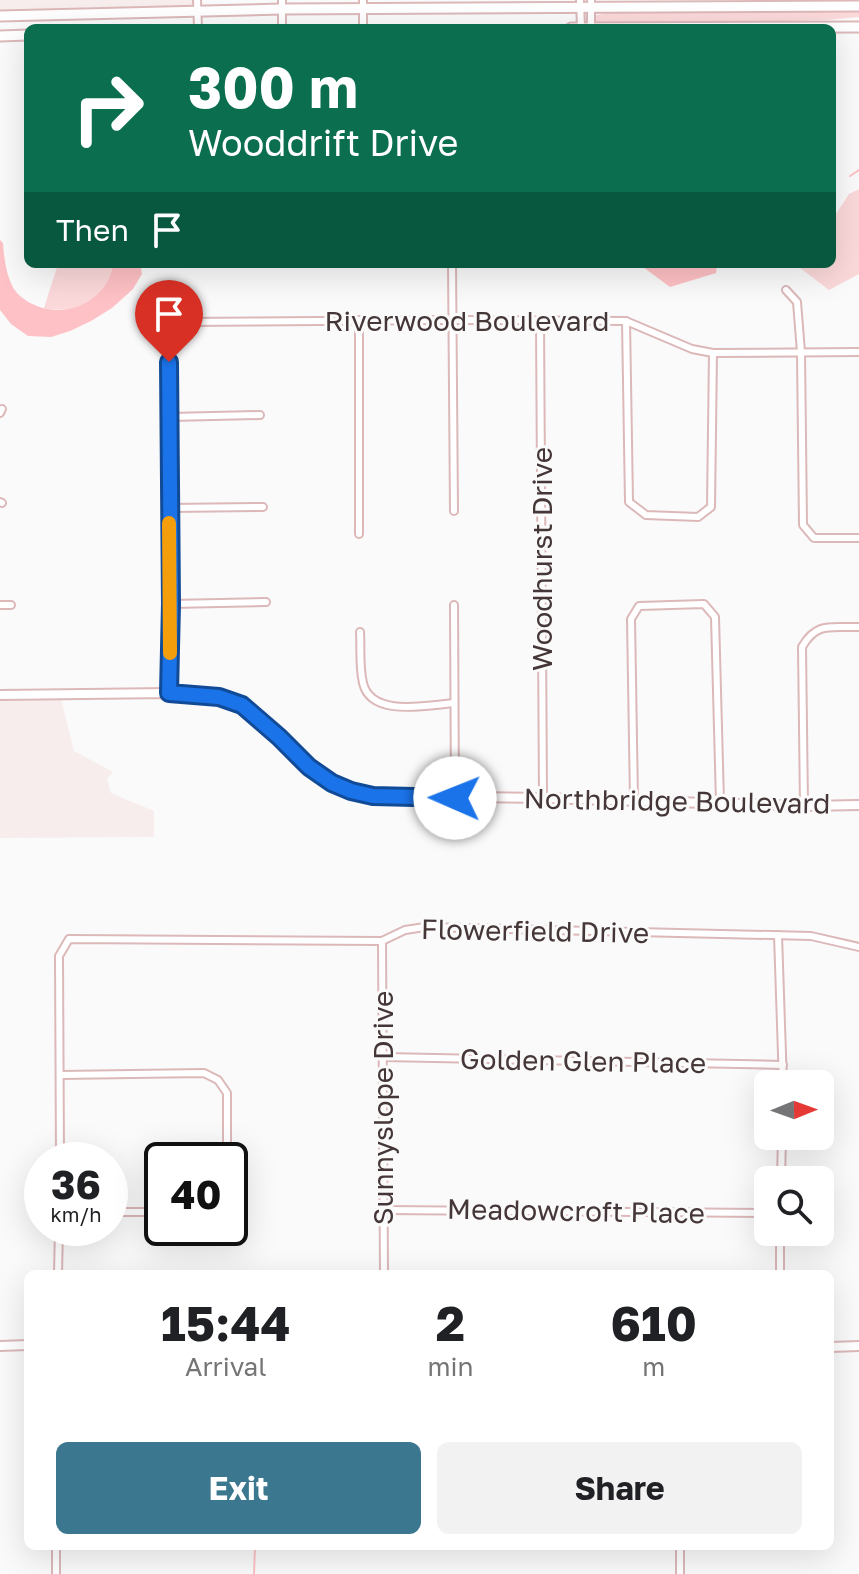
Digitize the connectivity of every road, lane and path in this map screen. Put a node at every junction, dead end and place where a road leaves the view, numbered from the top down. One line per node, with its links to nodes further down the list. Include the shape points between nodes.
1 (197, 0): 6 (street)
2 (282, 4): 3 (main road); 6 (main road)
3 (363, 4): 4 (main road)
4 (586, 4): 5 (main road); 11 (street); 12 (street)
5 (859, 6)
6 (197, 11): 7 (main road); 10 (street)
7 (73, 14): 8 (main road); 9 (main road)
8 (0, 16)
9 (74, 24)
10 (198, 24)
11 (582, 24)
12 (590, 24)
13 (836, 27): 14 (main road)
14 (859, 27)
15 (24, 35): 16 (main road)
16 (0, 36)
17 (452, 268): 20 (street)
18 (786, 290): 23 (street, via 797,302)
19 (359, 320): 20 (street, Riverwood Boulevard); 27 (street, Riverwood Boulevard, via 182,322 168,330); 31 (street)
20 (452, 320): 21 (street, Riverwood Boulevard); 30 (street)
21 (540, 321): 22 (street, Riverwood Boulevard); 44 (street, Woodhurst Drive)
22 (626, 321): 25 (street, Riverwood Boulevard); 25 (street, via 629,502 646,515 698,517 711,507)
23 (801, 352): 24 (street, Riverwood Boulevard); 25 (street, Riverwood Boulevard); 32 (street, via 803,525 814,538)
24 (859, 352)
25 (713, 353)
26 (260, 415): 27 (street)
27 (170, 417): 29 (street)
28 (263, 507): 29 (street)
29 (169, 508): 34 (street)
30 (454, 511)
31 (359, 534)
32 (859, 538)
33 (266, 602): 34 (street)
34 (171, 604): 40 (street)
35 (0, 605): 36 (street)
36 (11, 605)
37 (454, 605): 42 (street)
38 (859, 627): 48 (street, via 818,628 802,647)
39 (360, 632): 42 (street, via 368,695 397,707)
40 (169, 693): 41 (street, Northbridge Boulevard); 43 (street, Northbridge Boulevard, via 219,697 242,705 309,767 351,791)
41 (0, 695)
42 (454, 703): 43 (street)
43 (455, 798): 44 (street, Northbridge Boulevard)
44 (543, 798): 45 (street, Northbridge Boulevard)
45 (634, 800): 46 (street, Northbridge Boulevard); 46 (street, via 631,619 639,606 704,604 715,617)
46 (720, 802): 48 (street, Northbridge Boulevard)
47 (859, 805): 48 (street, Northbridge Boulevard)
48 (804, 806)
49 (778, 935): 50 (street, Flowerfield Drive, via 425,927); 51 (street, Flowerfield Drive); 53 (street)
50 (382, 941): 52 (street, Sunnyslope Drive); 55 (street, Flowerfield Drive, via 69,939 59,956)
51 (859, 947)
52 (384, 1057): 53 (street, Golden Glen Place); 58 (street, Sunnyslope Drive)
53 (783, 1065): 54 (street)
54 (783, 1070)
55 (61, 1075): 56 (street); 57 (street, via 204,1073 227,1093)
56 (60, 1142)
57 (227, 1142)
58 (383, 1210): 59 (street, Meadowcroft Place); 63 (street, Sunnyslope Drive)
59 (754, 1213)
60 (59, 1246): 62 (street)
61 (780, 1246): 64 (street)
62 (58, 1270)
63 (384, 1270)
64 (780, 1270)
65 (24, 1345): 66 (street)
66 (0, 1346)
67 (859, 1346): 68 (street)
68 (834, 1347)
69 (56, 1550): 71 (street)
70 (680, 1550): 72 (street)
71 (56, 1574)
72 (680, 1574)

